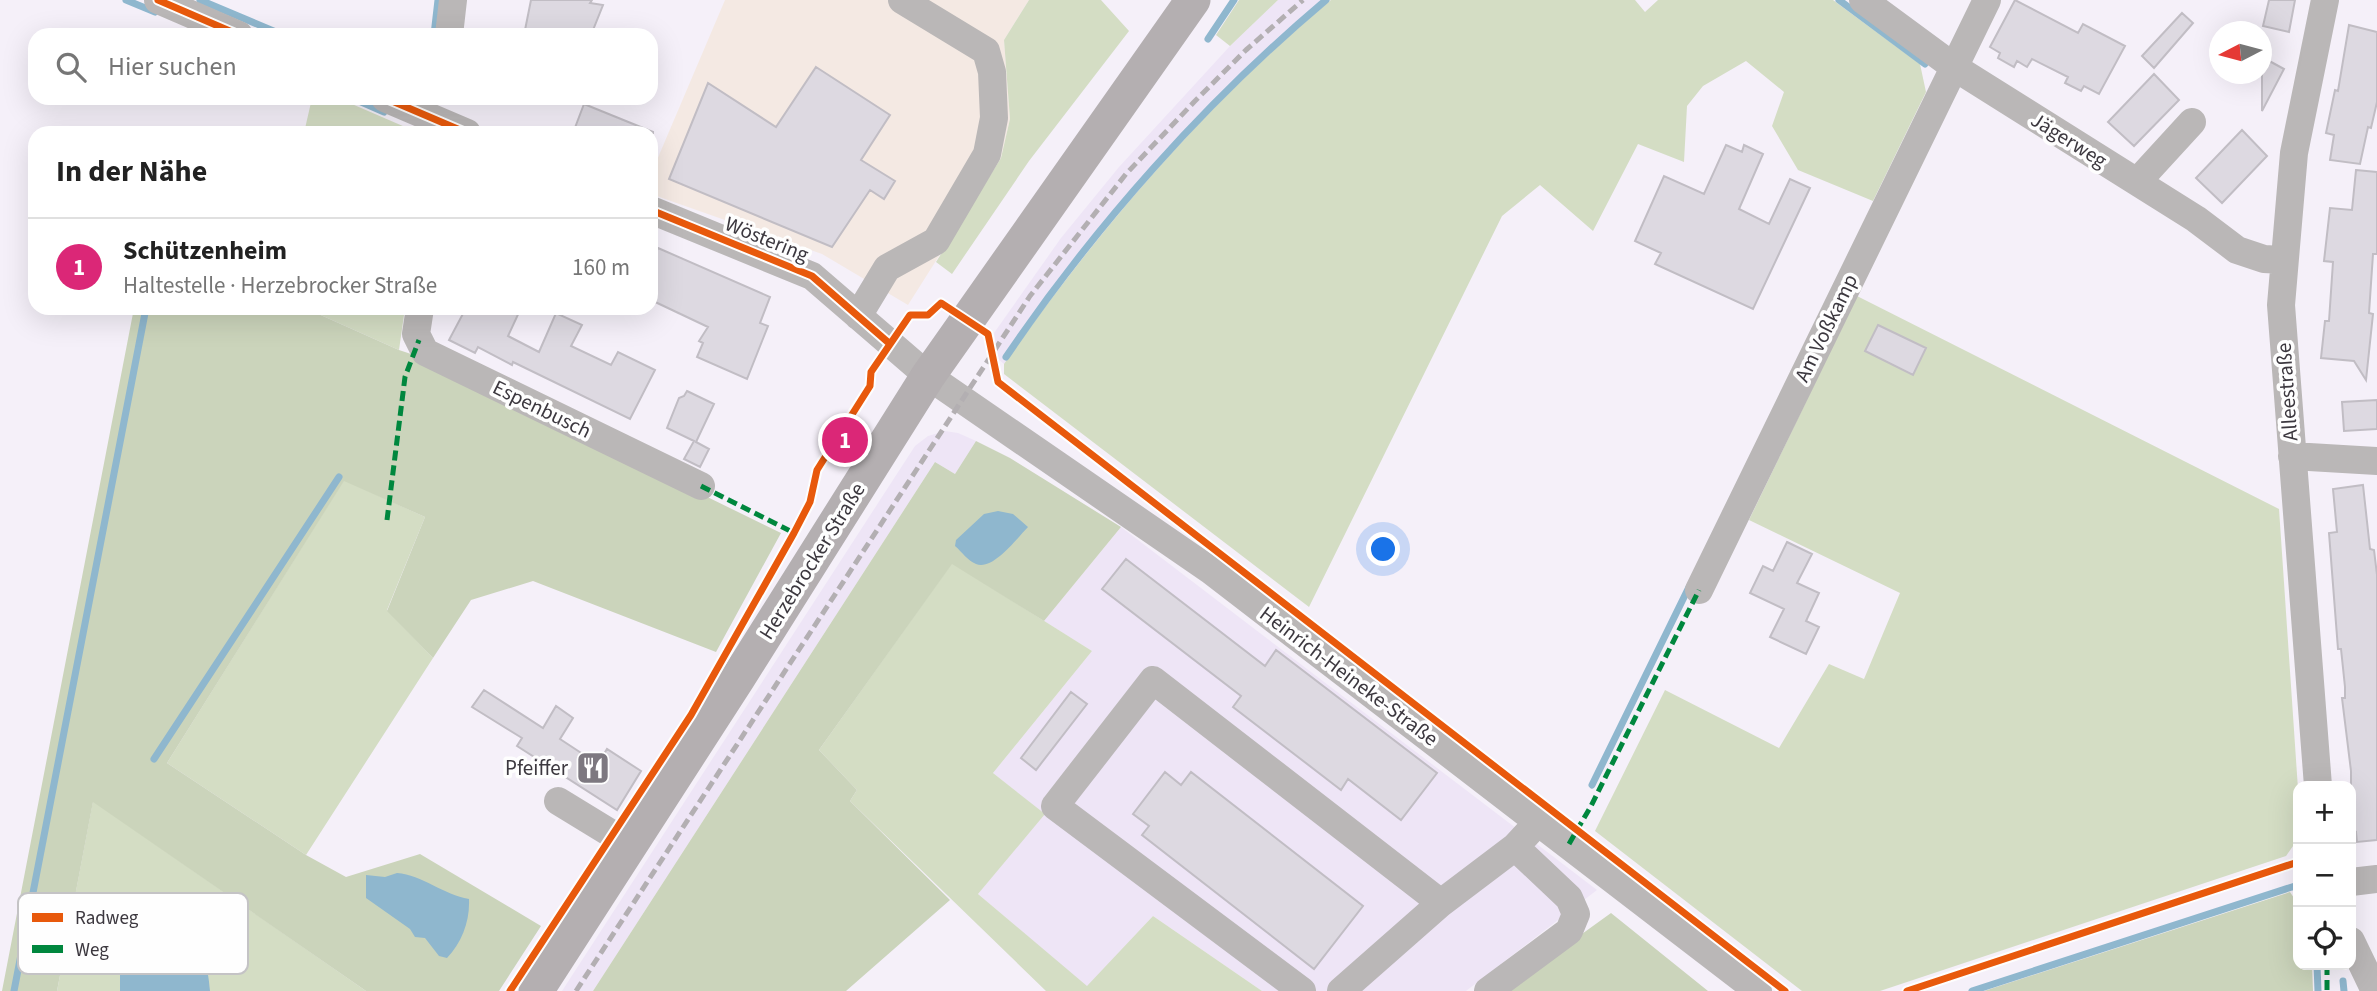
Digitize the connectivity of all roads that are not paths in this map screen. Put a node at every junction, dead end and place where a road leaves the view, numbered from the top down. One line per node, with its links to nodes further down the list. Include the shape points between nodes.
1 (158, 0): 8 (street)
2 (453, 0): 9 (street)
3 (902, 0): 18 (street, via 986,51 994,118 987,154 936,241 887,268)
4 (1193, 0): 19 (main road, Herzebrocker Straße)
5 (1863, 0): 10 (street, Jägerweg)
6 (1987, 0): 10 (street, Am Voßkamp)
7 (2325, 0): 16 (street, Alleestraße, via 2294,153)
8 (223, 28)
9 (450, 28)
10 (1954, 67): 14 (street, Jägerweg); 23 (street, Am Voßkamp)
11 (403, 105): 12 (street)
12 (448, 122)
13 (2192, 122): 14 (street)
14 (2137, 182): 16 (street, Jägerweg, via 2237,250)
15 (658, 213): 18 (street, Wöstering, via 812,276)
16 (2283, 261): 20 (street, Alleestraße, via 2281,305)
17 (419, 315): 22 (street, Espenbusch, via 416,334 425,352)
18 (858, 316): 19 (street, Wöstering)
19 (928, 376): 26 (street, Heinrich-Heineke-Straße, via 1210,569); 33 (main road, Herzebrocker Straße)
20 (2292, 456): 21 (street); 24 (street, Alleestraße)
21 (2377, 461)
22 (701, 486)
23 (1699, 590)
24 (2318, 781)
25 (558, 801): 27 (street)
26 (1539, 821): 28 (street); 37 (street, Heinrich-Heineke-Straße)
27 (612, 834)
28 (1515, 847): 31 (street); 36 (street, via 1569,898 1576,914 1569,931)
29 (2377, 879): 30 (street)
30 (2356, 881)
31 (1441, 903): 34 (street, via 1153,680 1055,806); 35 (street)
32 (2356, 951): 38 (street)
33 (536, 991)
34 (1302, 991)
35 (1341, 991)
36 (1488, 991)
37 (1758, 991)
38 (2375, 991)

